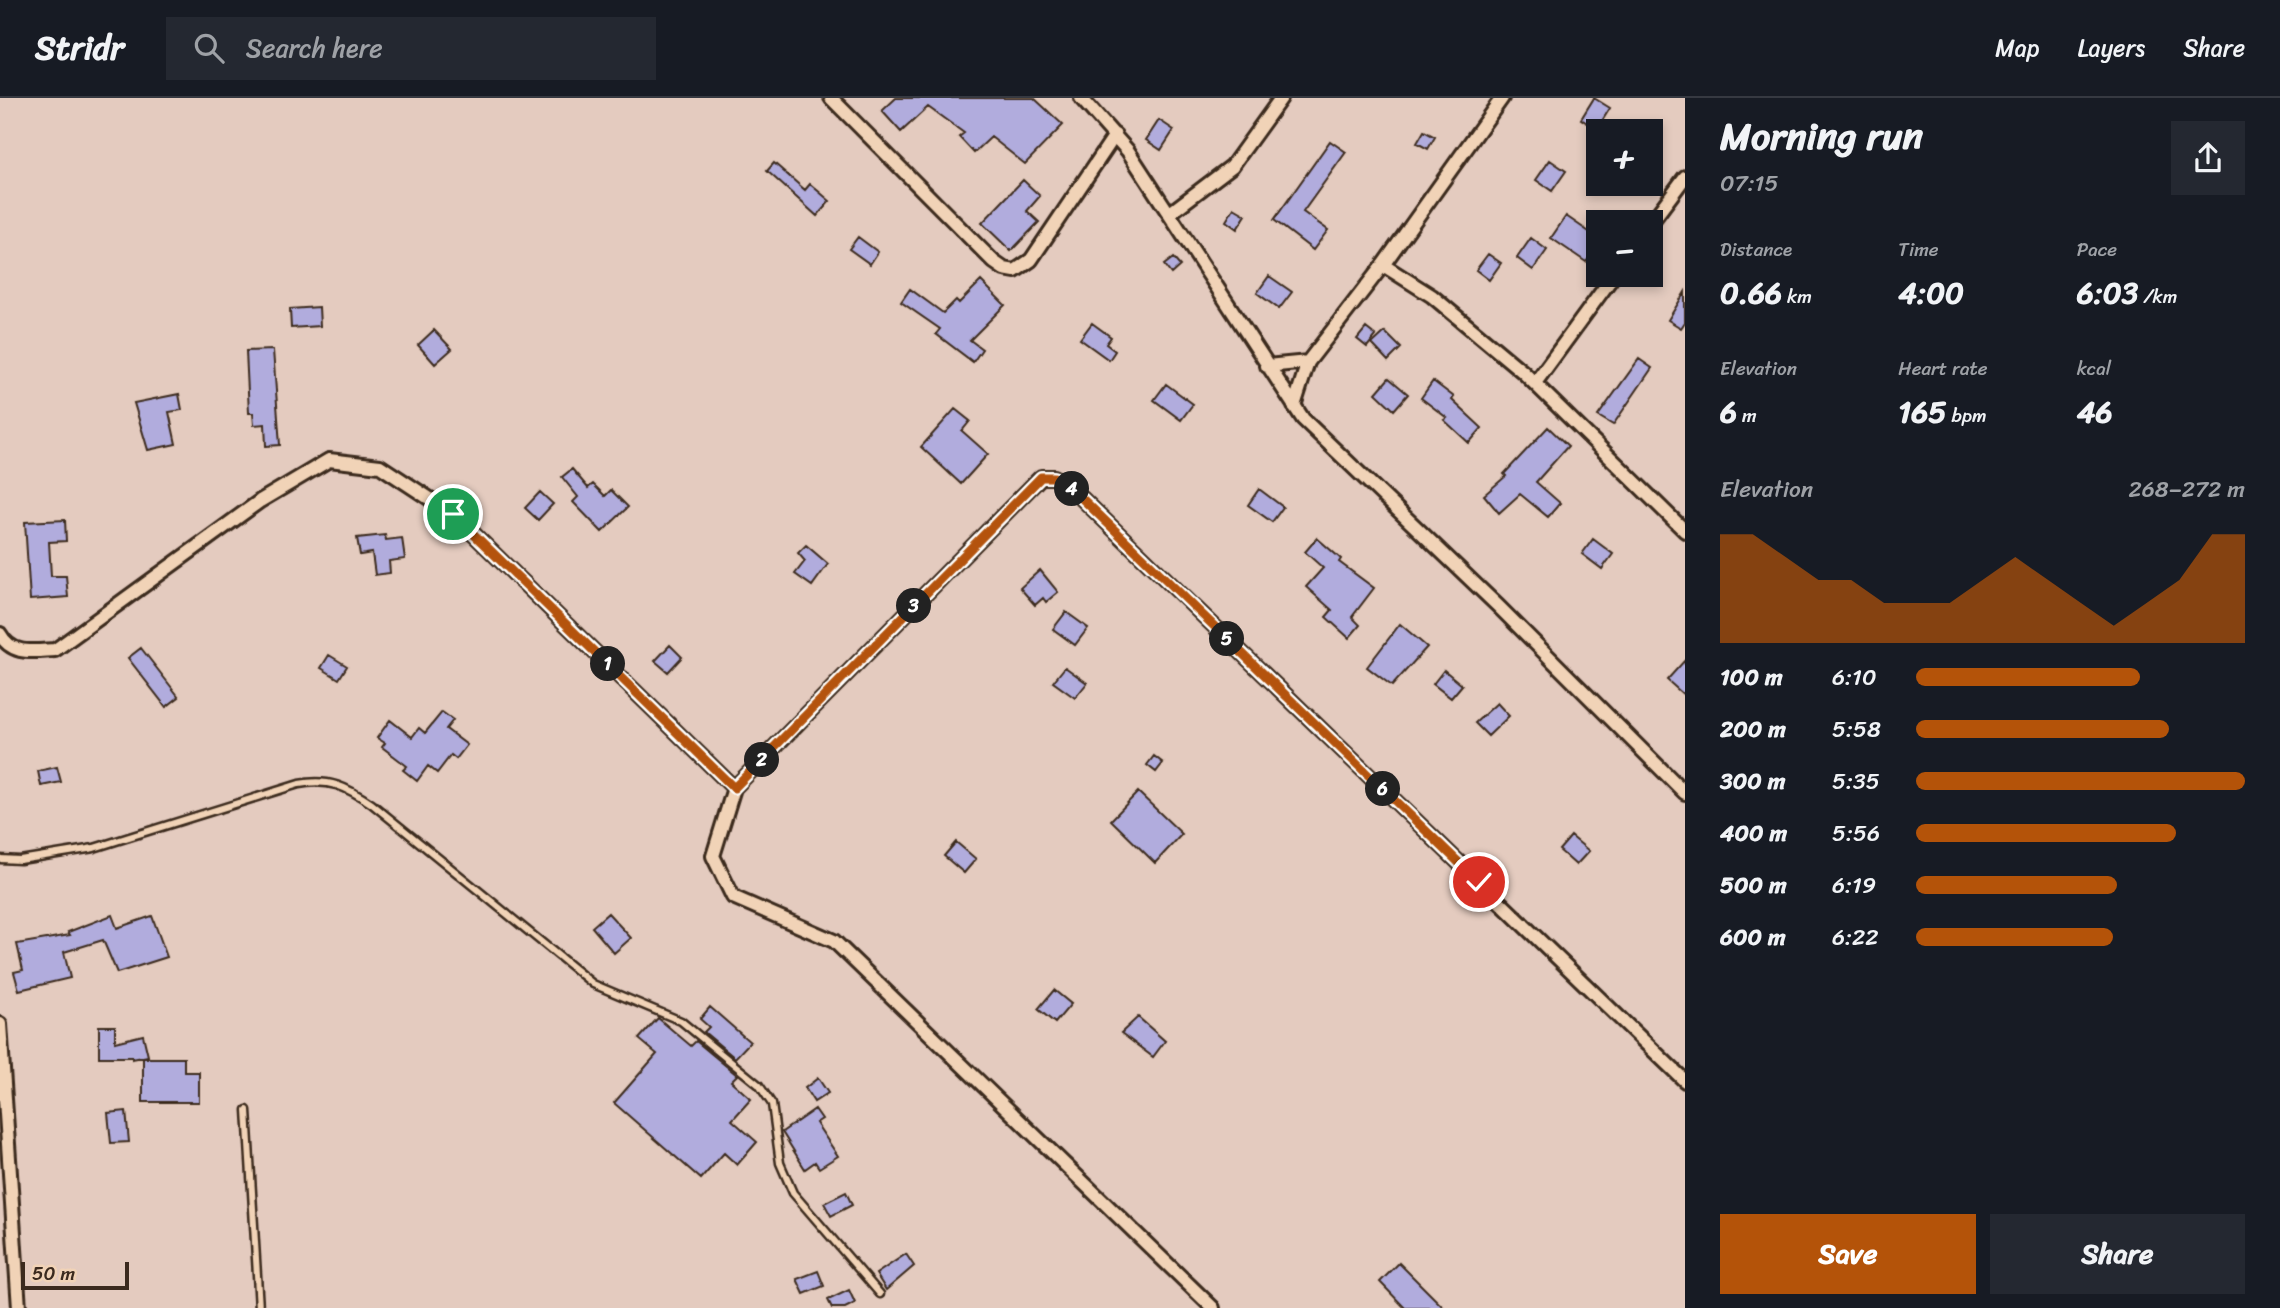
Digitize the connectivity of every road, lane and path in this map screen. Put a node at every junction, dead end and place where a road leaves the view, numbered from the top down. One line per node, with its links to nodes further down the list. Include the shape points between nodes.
1 (831, 98): 5 (street, via 995,262 1015,271 1031,260)
2 (1081, 98): 5 (street)
3 (1281, 98): 8 (street, via 1232,166)
4 (1502, 98): 9 (street)
5 (1115, 135): 8 (street)
6 (1685, 177): 7 (street)
7 (1661, 210)
8 (1170, 213): 12 (street)
9 (1382, 265): 11 (street); 13 (street, via 1432,296)
10 (1605, 287): 13 (street)
11 (1308, 362): 12 (street); 14 (street)
12 (1266, 366): 14 (street)
13 (1535, 383): 15 (street)
14 (1294, 406): 18 (street, via 1324,441 1483,591)
15 (1685, 531)
16 (0, 634): 17 (street, via 21,652 55,650 260,500 330,460 380,466 453,514)
17 (734, 788): 21 (street, via 1041,477 1054,477 1067,484); 26 (street, via 713,856 733,897 834,941)
18 (1685, 793)
19 (0, 859): 23 (lane, via 94,848 299,784 325,781 345,786 593,984 681,1021 760,1085 772,1104 780,1163 793,1194)
20 (0, 1024): 24 (street)
21 (1685, 1081)
22 (247, 1110): 25 (lane)
23 (880, 1294)
24 (19, 1308)
25 (259, 1308)
26 (1213, 1308)

